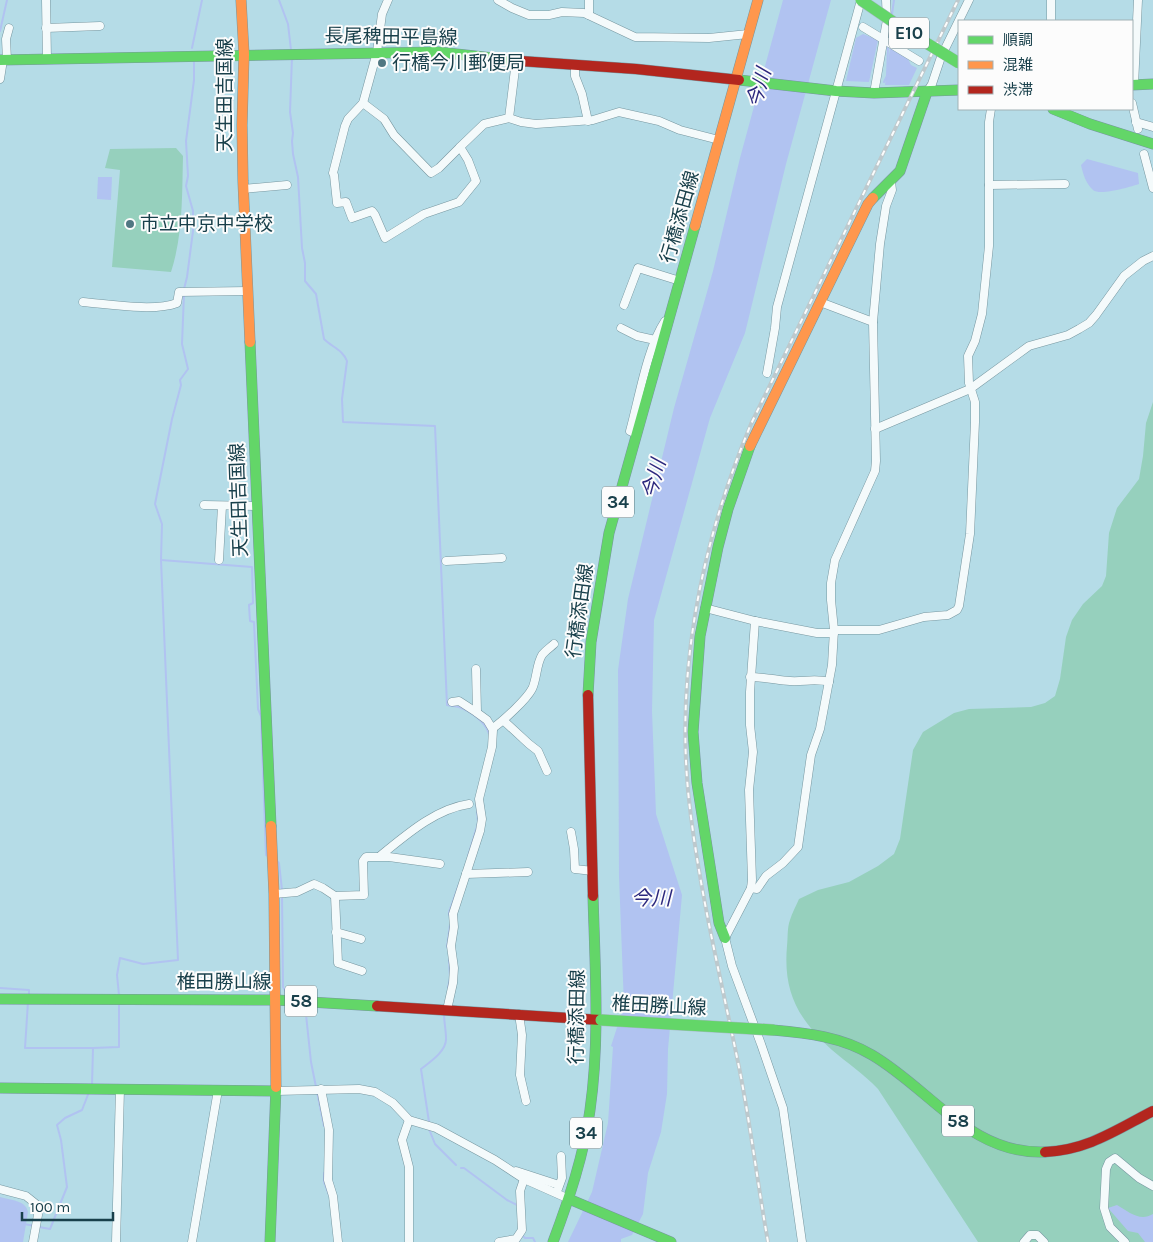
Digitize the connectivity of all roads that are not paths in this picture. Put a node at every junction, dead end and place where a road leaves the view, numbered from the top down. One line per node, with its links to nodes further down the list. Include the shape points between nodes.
1 (46, 0): 19 (street)
2 (242, 0): 24 (main road, 天生田吉国線)
3 (388, 0): 23 (street, via 382,14)
4 (498, 0): 12 (street, via 529,15 570,12)
5 (589, 0): 12 (street)
6 (758, 0): 20 (main road, 行橋添田線 / 34)
7 (861, 0): 29 (main road, E10, bridge); 36 (street)
8 (886, 0): 21 (street)
9 (969, 0): 13 (street)
10 (1051, 0): 14 (street)
11 (1138, 0): 22 (street)
12 (589, 15): 20 (street, via 635,36 709,38)
13 (959, 20)
14 (1051, 20)
15 (958, 22): 37 (street)
16 (100, 26): 19 (street)
17 (863, 27): 21 (street)
18 (9, 28): 26 (street)
19 (46, 28): 25 (street)
20 (748, 34): 32 (main road, 行橋添田線 / 34)
21 (884, 39): 28 (street); 38 (street)
22 (1134, 42): 34 (street)
23 (377, 52): 24 (main road, 長尾稗田平島線); 27 (main road, 長尾稗田平島線, via 438,52); 39 (street)
24 (244, 54): 25 (main road, 長尾稗田平島線); 56 (main road, 天生田吉国線)
25 (47, 59): 26 (main road, 長尾稗田平島線)
26 (3, 60): 31 (street)
27 (516, 61): 30 (main road, 長尾稗田平島線); 43 (street)
28 (919, 61)
29 (958, 61)
30 (575, 65): 32 (main road, 長尾稗田平島線); 44 (street)
31 (0, 79)
32 (741, 81): 36 (main road, 長尾稗田平島線); 46 (main road, 行橋添田線 / 34)
33 (1153, 84): 34 (main road)
34 (1133, 85)
35 (958, 90): 37 (main road, 長尾稗田平島線)
36 (834, 91): 38 (main road, 長尾稗田平島線); 69 (street, via 777,307)
37 (927, 92): 38 (main road, 長尾稗田平島線); 51 (main road, via 900,171)
38 (874, 93)
39 (364, 102): 48 (street, via 384,119 394,135 431,173); 48 (street, via 348,119 342,135 333,173 337,203 346,202 352,218 372,211 385,238 424,214 459,202 476,181)
40 (1133, 107): 45 (street, via 1137,125)
41 (991, 110): 54 (street)
42 (1056, 110): 47 (main road)
43 (509, 118): 44 (street, via 536,124); 48 (street, via 484,124)
44 (588, 121): 46 (street, via 612,113 628,114)
45 (1153, 127)
46 (719, 140): 60 (main road, 行橋添田線 / 34)
47 (1153, 144)
48 (460, 147)
49 (1144, 154): 50 (street)
50 (1151, 176): 55 (street)
51 (891, 182): 57 (main road); 58 (street, via 892,190)
52 (1065, 184): 54 (street)
53 (287, 185): 56 (street)
54 (989, 185): 70 (street, via 990,246 982,314 968,356)
55 (1153, 188)
56 (243, 189): 61 (main road, 天生田吉国線)
57 (880, 191): 58 (street); 63 (main road, via 868,204)
58 (886, 206): 66 (street)
59 (1153, 256): 70 (street, via 1124,276 1089,323 1068,335 1029,346)
60 (680, 281): 64 (street, via 638,268); 65 (main road, 行橋添田線 / 34)
61 (248, 291): 62 (street, via 179,292 178,302 168,306); 75 (main road, 天生田吉国線)
62 (83, 302)
63 (820, 302): 66 (street); 79 (main road, via 751,444 718,547)
64 (624, 305)
65 (668, 322): 68 (street, via 664,321); 72 (main road, 行橋添田線 / 34)
66 (873, 322): 71 (street)
67 (621, 328): 68 (street)
68 (655, 340): 72 (street, via 630,431)
69 (767, 373)
70 (970, 389): 71 (street); 81 (street, via 975,402 970,534 958,610 879,630)
71 (875, 430): 81 (street, via 875,471 833,569)
72 (637, 434): 95 (main road, 行橋添田線 / 34, via 609,533 588,680)
73 (204, 506): 74 (street)
74 (222, 506): 75 (street); 77 (street)
75 (257, 506): 99 (main road, 天生田吉国線)
76 (502, 558): 78 (street)
77 (219, 560)
78 (446, 561)
79 (705, 608): 80 (street); 102 (main road, via 693,732 697,783 719,923)
80 (755, 621): 81 (street, via 817,633); 84 (street)
81 (834, 631): 85 (street)
82 (554, 644): 88 (street, via 542,654 529,693)
83 (476, 669): 87 (street)
84 (750, 677): 85 (street); 98 (street, via 753,752 749,790 753,869)
85 (830, 682): 98 (street, via 820,729 810,755 798,847 766,876 757,889)
86 (452, 702): 87 (street, via 459,702)
87 (477, 712): 89 (street)
88 (504, 721): 89 (street); 90 (street, via 538,751)
89 (492, 728): 97 (street, via 492,747 479,799 482,819)
90 (547, 771)
91 (469, 804): 93 (street, via 439,813)
92 (570, 832): 95 (street, via 575,869)
93 (380, 856): 94 (street); 100 (street, via 366,857 363,861 364,895)
94 (440, 864)
95 (593, 871): 109 (main road, 行橋添田線 / 34)
96 (528, 872): 97 (street)
97 (466, 874): 107 (street, via 453,914 454,983)
98 (750, 888): 102 (street)
99 (274, 894): 100 (street, via 296,892 314,884); 106 (main road, 天生田吉国線)
100 (335, 896): 101 (street)
101 (336, 932): 103 (street); 104 (street, via 338,963)
102 (725, 938): 136 (street, via 783,1108)
103 (361, 940)
104 (362, 971)
105 (0, 998): 106 (main road, 椎田勝山線 / 58)
106 (276, 1000): 107 (main road, 椎田勝山線 / 58); 114 (main road, 天生田吉国線)
107 (448, 1010): 108 (main road, 椎田勝山線 / 58)
108 (519, 1014): 109 (main road, 椎田勝山線 / 58); 115 (street, via 522,1035 520,1075)
109 (598, 1020): 116 (main road, 椎田勝山線 / 58, bridge, via 810,1033 858,1047 889,1066 955,1120 988,1140 1028,1152 1074,1149 1096,1142); 125 (main road, 行橋添田線 / 34, via 590,1111)
110 (0, 1088): 111 (main road)
111 (120, 1089): 113 (main road); 128 (street)
112 (321, 1089): 114 (street); 117 (street, via 358,1088 376,1092 393,1103); 131 (street, via 329,1130 328,1180)
113 (218, 1090): 114 (main road); 129 (street)
114 (276, 1091): 130 (main road, 天生田吉国線)
115 (526, 1101)
116 (1153, 1111)
117 (409, 1120): 119 (street, via 436,1128); 132 (street, via 402,1140 409,1167)
118 (561, 1156): 121 (street)
119 (511, 1169): 120 (street); 121 (street)
120 (524, 1179): 124 (street); 133 (street, via 520,1191 521,1232 516,1238)
121 (560, 1185): 124 (street)
122 (1153, 1186): 139 (street, via 1115,1158 1109,1162 1104,1208 1110,1227)
123 (0, 1189): 127 (street, via 26,1196 36,1204 38,1215)
124 (556, 1193): 125 (street)
125 (571, 1200): 126 (main road); 134 (main road, 行橋添田線 / 34)
126 (654, 1239): 135 (main road)
127 (33, 1242)
128 (116, 1242)
129 (192, 1242)
130 (270, 1242)
131 (338, 1242)
132 (409, 1242)
133 (499, 1242)
134 (553, 1242)
135 (671, 1242)
136 (802, 1242)
137 (1024, 1242): 138 (street, via 1030,1235 1037,1235)
138 (1044, 1242)
139 (1125, 1242)

